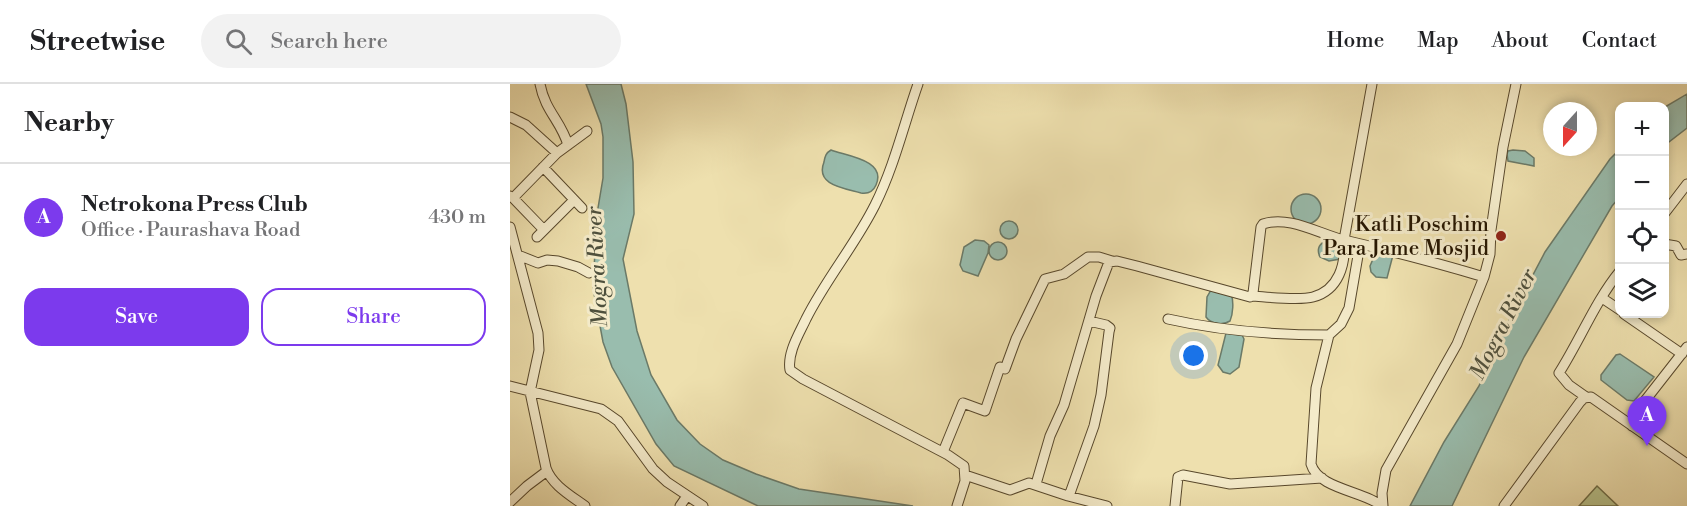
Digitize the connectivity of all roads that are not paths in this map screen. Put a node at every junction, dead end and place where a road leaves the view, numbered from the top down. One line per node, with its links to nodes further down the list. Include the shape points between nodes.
1 (540, 84): 7 (street, via 542,98)
2 (918, 84): 39 (street, via 874,206 818,297 788,362 790,370 803,379)
3 (1372, 84): 18 (street)
4 (1516, 84): 25 (street)
5 (510, 117): 8 (street, via 526,124)
6 (587, 131): 7 (street)
7 (568, 145): 8 (street)
8 (557, 153): 9 (street)
9 (543, 167): 11 (street); 12 (street)
10 (1687, 184): 14 (street)
11 (511, 197): 16 (street)
12 (574, 200): 13 (street); 16 (street)
13 (582, 208)
14 (1668, 210)
15 (510, 227): 22 (street)
16 (544, 230): 17 (street)
17 (537, 237)
18 (1344, 240): 19 (street); 27 (street, via 1345,262 1326,291 1312,297); 27 (street, via 1292,224 1264,223)
19 (1360, 244): 25 (street); 33 (street, via 1349,308 1341,324)
20 (1669, 245): 21 (street, via 1676,246 1681,255)
21 (1687, 254)
22 (518, 255): 24 (street, via 538,263 558,261); 36 (street, via 539,339)
23 (1112, 261): 27 (street); 32 (street, via 1107,263); 39 (street, via 1088,257 1064,274 1045,279 1005,369 1000,367 985,411 963,403)
24 (589, 273)
25 (1484, 277): 54 (street, via 1457,344 1386,470)
26 (1615, 277): 28 (street)
27 (1252, 296)
28 (1602, 298): 29 (street); 37 (street, via 1559,373)
29 (1615, 307)
30 (1631, 318): 34 (street)
31 (1168, 319): 33 (street, via 1251,333)
32 (1089, 321): 44 (street); 46 (street, via 1110,328 1094,426)
33 (1329, 335): 43 (street, via 1317,388 1311,464)
34 (1684, 350): 38 (street, via 1644,402)
35 (510, 386): 36 (street)
36 (530, 392): 41 (street); 45 (street, via 601,409 618,422 653,469)
37 (1586, 397): 38 (street); 55 (street)
38 (1632, 426): 40 (street)
39 (943, 452): 42 (street, via 964,466)
40 (1687, 464)
41 (547, 471): 47 (street); 49 (street, via 556,484)
42 (965, 475): 44 (street, via 1010,490 1025,483); 48 (street)
43 (1322, 478): 53 (street, via 1230,484 1183,475 1178,477); 54 (street)
44 (1036, 484): 46 (street)
45 (687, 496): 50 (street); 51 (street)
46 (1070, 496): 52 (street)
47 (510, 502)
48 (958, 505)
49 (585, 506)
50 (680, 506)
51 (703, 506)
52 (1107, 506)
53 (1175, 506)
54 (1383, 506)
55 (1504, 506)

